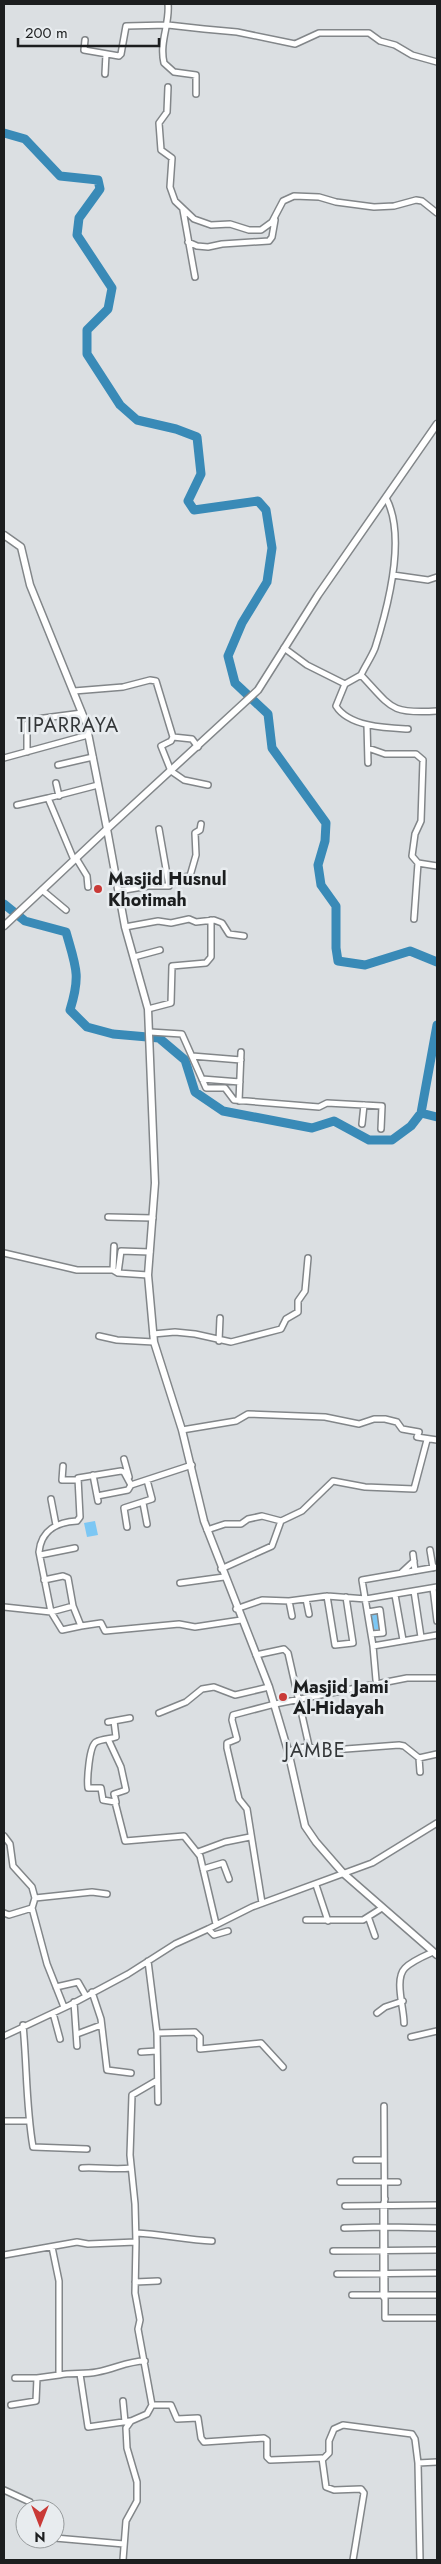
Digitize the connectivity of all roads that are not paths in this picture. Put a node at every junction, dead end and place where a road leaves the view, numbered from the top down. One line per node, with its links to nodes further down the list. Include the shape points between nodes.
1 (168, 4): 2 (street)
2 (168, 26): 4 (street, via 126,26 121,54); 5 (street, via 237,32 295,44 319,33 369,33 412,56); 8 (street, via 162,46 164,63 174,72 196,75)
3 (85, 40): 4 (street, via 84,50)
4 (106, 54): 6 (street)
5 (437, 62)
6 (105, 74)
7 (168, 86): 9 (street, via 167,112 159,123 161,149 171,156 170,187 175,201)
8 (196, 94)
9 (183, 210): 11 (street, via 207,224 230,224 249,230 265,228); 12 (street)
10 (437, 213): 11 (street, via 416,200 374,207 294,196 283,202)
11 (275, 217): 12 (street, via 269,241 208,247)
12 (188, 242): 13 (street)
13 (195, 278)
14 (437, 424): 15 (street)
15 (386, 498): 17 (street, via 395,519); 19 (street)
16 (4, 535): 22 (street, via 21,547 33,593)
17 (393, 575): 18 (street, via 428,580); 20 (street, via 374,649)
18 (437, 577)
19 (284, 648): 21 (street); 29 (street, via 258,690)
20 (361, 675): 21 (street); 23 (street, via 390,706 398,710 411,713)
21 (344, 684): 25 (street, via 336,706)
22 (74, 691): 24 (street); 28 (street, via 123,687 153,680)
23 (437, 711)
24 (82, 713): 27 (street); 31 (street, via 29,720)
25 (367, 725): 26 (street); 30 (street)
26 (408, 729)
27 (88, 735): 31 (street); 32 (street)
28 (173, 737): 29 (street, via 192,739); 36 (street, via 161,746)
29 (198, 747): 36 (street)
30 (368, 748): 34 (street); 47 (street, via 385,754 416,754 423,760 422,821 415,834 412,854)
31 (27, 752): 33 (street)
32 (93, 757): 35 (street); 38 (street)
33 (4, 758)
34 (368, 763)
35 (58, 765)
36 (172, 771): 39 (street, via 184,780); 44 (street)
37 (56, 783): 40 (street)
38 (98, 785): 40 (street); 44 (street)
39 (208, 785)
40 (60, 796): 41 (street)
41 (48, 798): 42 (street); 46 (street)
42 (17, 805)
43 (201, 824): 49 (street, via 195,833 196,855 190,876)
44 (107, 829): 46 (street); 52 (street)
45 (160, 829): 49 (street)
46 (75, 859): 50 (street, via 87,876); 51 (street)
47 (418, 863): 48 (street); 54 (street)
48 (437, 866)
49 (168, 880): 52 (street, via 168,888 148,886)
50 (88, 887)
51 (42, 890): 53 (street); 56 (street)
52 (119, 891): 57 (street)
53 (66, 910)
54 (414, 919)
55 (211, 920): 57 (street, via 196,922 189,919 170,923 164,920); 58 (street, via 222,923 229,934); 61 (street, via 210,957 206,963 172,966 172,1003)
56 (4, 926)
57 (125, 927): 60 (street)
58 (244, 936)
59 (160, 950): 60 (street)
60 (134, 957): 61 (street)
61 (148, 1009): 62 (street)
62 (150, 1033): 64 (street, via 182,1034); 73 (street, via 155,1184)
63 (241, 1052): 65 (street)
64 (192, 1056): 65 (street); 66 (street)
65 (241, 1060): 67 (street)
66 (202, 1079): 67 (street); 68 (street, via 206,1088 225,1088 234,1100)
67 (240, 1082): 68 (street)
68 (239, 1101): 69 (street, via 319,1107 327,1102)
69 (364, 1105): 70 (street); 71 (street, via 382,1106)
70 (362, 1124)
71 (381, 1129)
72 (108, 1217): 73 (street)
73 (153, 1218): 75 (street)
74 (114, 1246): 78 (street)
75 (150, 1252): 78 (street, via 121,1251); 79 (street)
76 (4, 1253): 78 (street, via 77,1270)
77 (308, 1258): 83 (street, via 305,1291 298,1301 298,1312 286,1319 282,1328 230,1342)
78 (115, 1271): 79 (street)
79 (148, 1275): 81 (street)
80 (220, 1318): 83 (street)
81 (153, 1334): 83 (street, via 195,1334); 84 (street)
82 (99, 1336): 84 (street)
83 (219, 1341)
84 (154, 1342): 85 (street)
85 (182, 1430): 86 (street, via 236,1421 248,1414 325,1418 359,1424 385,1419 397,1422 402,1429 419,1432 417,1437); 89 (street)
86 (427, 1440): 87 (street); 97 (street, via 414,1489 365,1487 333,1481 302,1511)
87 (437, 1440)
88 (124, 1459): 94 (street)
89 (192, 1465): 93 (street); 101 (street)
90 (63, 1466): 92 (street, via 62,1480)
91 (93, 1475): 92 (street); 94 (street, via 121,1471); 94 (street, via 97,1499 128,1490)
92 (76, 1480): 99 (street, via 80,1518)
93 (147, 1480): 94 (street); 96 (street, via 152,1499)
94 (131, 1485)
95 (51, 1499): 99 (street)
96 (143, 1503): 98 (street); 100 (street, via 124,1508)
97 (280, 1520): 101 (street, via 262,1516 241,1524 225,1524); 108 (street, via 272,1546)
98 (147, 1524)
99 (56, 1525): 105 (street, via 43,1538)
100 (127, 1527)
101 (207, 1530): 108 (street)
102 (75, 1548): 105 (street)
103 (430, 1550): 107 (street)
104 (413, 1554): 106 (street)
105 (40, 1555): 112 (street)
106 (414, 1561): 109 (street); 110 (street)
107 (435, 1568): 109 (street)
108 (221, 1569): 111 (street)
109 (415, 1571): 110 (street)
110 (401, 1573): 120 (street, via 362,1580)
111 (224, 1577): 113 (street); 124 (street)
112 (44, 1580): 122 (street, via 68,1578); 125 (street)
113 (180, 1583)
114 (435, 1588): 115 (street); 130 (street)
115 (414, 1591): 116 (street); 134 (street)
116 (395, 1595): 120 (street); 135 (street)
117 (327, 1596): 118 (street); 118 (street, via 335,1645 353,1643); 119 (street)
118 (346, 1597): 120 (street)
119 (306, 1599): 121 (street); 127 (street)
120 (366, 1599): 126 (street)
121 (289, 1601): 124 (street, via 262,1600); 128 (street)
122 (73, 1606): 125 (street); 131 (street)
123 (4, 1607): 125 (street)
124 (236, 1609): 129 (street)
125 (52, 1612): 131 (street, via 62,1630)
126 (368, 1612): 132 (street); 132 (street, via 380,1610 383,1632)
127 (309, 1614)
128 (292, 1616)
129 (241, 1620): 131 (street, via 192,1627 179,1624 107,1631 101,1623); 137 (street)
130 (437, 1621)
131 (81, 1626)
132 (371, 1634): 136 (street)
133 (437, 1635): 134 (street)
134 (421, 1637): 135 (street)
135 (403, 1640): 136 (street)
136 (373, 1646): 139 (street)
137 (256, 1655): 140 (street); 141 (street, via 276,1649 286,1650)
138 (437, 1678): 141 (street, via 407,1678)
139 (376, 1680)
140 (269, 1687): 142 (street); 143 (street, via 235,1695 214,1687 202,1689 186,1702)
141 (299, 1700): 142 (street); 146 (street)
142 (275, 1704): 147 (street); 154 (street, via 233,1715 237,1739 227,1743 239,1799 247,1809)
143 (159, 1713)
144 (130, 1718): 145 (street, via 111,1722 117,1737)
145 (108, 1740): 151 (street, via 121,1767 126,1790 114,1794); 151 (street, via 93,1745 87,1769 87,1788 100,1788 103,1800)
146 (309, 1746): 147 (street); 149 (street, via 320,1751 400,1745)
147 (288, 1751): 157 (street, via 306,1826)
148 (437, 1754): 149 (street)
149 (419, 1758): 150 (street)
150 (420, 1772)
151 (116, 1802): 155 (street, via 126,1841 180,1835)
152 (437, 1823): 157 (street, via 372,1863)
153 (4, 1836): 161 (street, via 10,1844 13,1866 29,1882)
154 (250, 1837): 155 (street); 162 (street)
155 (198, 1852): 156 (street)
156 (203, 1869): 158 (street, via 223,1863); 169 (street)
157 (343, 1873): 159 (street); 164 (street)
158 (229, 1879)
159 (316, 1885): 162 (street); 168 (street)
160 (107, 1894): 161 (street, via 92,1892)
161 (35, 1898): 163 (street)
162 (262, 1903): 169 (street)
163 (32, 1908): 165 (street, via 9,1915); 175 (street)
164 (382, 1908): 166 (street); 173 (street)
165 (4, 1913)
166 (369, 1918): 168 (street); 172 (street)
167 (306, 1920): 168 (street)
168 (328, 1921)
169 (216, 1924): 170 (street)
170 (208, 1930): 171 (street, via 214,1935); 174 (street, via 175,1944)
171 (228, 1931)
172 (375, 1936)
173 (435, 1954): 178 (street, via 407,1966 403,1971)
174 (148, 1961): 176 (street); 187 (street)
175 (56, 1987): 177 (street, via 78,1982); 180 (street)
176 (92, 1992): 177 (street); 185 (street)
177 (86, 1996): 179 (street)
178 (403, 2001): 182 (street, via 385,2006); 183 (street)
179 (74, 2002): 180 (street); 188 (street)
180 (64, 2008): 181 (street)
181 (53, 2014): 184 (street); 191 (street)
182 (377, 2014)
183 (404, 2022)
184 (23, 2025): 189 (street); 201 (street)
185 (101, 2025): 188 (street); 196 (street, via 107,2070)
186 (437, 2031): 190 (street)
187 (157, 2033): 193 (street); 195 (street, via 195,2032 200,2037 200,2049 261,2043)
188 (76, 2034): 192 (street)
189 (4, 2036)
190 (411, 2037)
191 (60, 2039)
192 (77, 2046)
193 (157, 2051): 194 (street); 197 (street)
194 (141, 2052)
195 (283, 2067)
196 (132, 2073)
197 (156, 2081): 198 (street); 206 (street, via 132,2095)
198 (158, 2102)
199 (384, 2106): 204 (street)
200 (4, 2121): 201 (street)
201 (29, 2121): 202 (street, via 35,2149)
202 (87, 2149)
203 (356, 2160): 204 (street)
204 (384, 2160): 208 (street)
205 (82, 2168): 206 (street)
206 (131, 2168): 216 (street)
207 (340, 2182): 208 (street)
208 (385, 2182): 209 (street); 212 (street)
209 (398, 2182)
210 (437, 2205): 212 (street)
211 (345, 2206): 212 (street)
212 (384, 2206): 213 (street)
213 (384, 2227): 214 (street); 215 (street); 220 (street)
214 (344, 2228)
215 (437, 2228)
216 (136, 2233): 217 (street); 218 (street)
217 (212, 2241)
218 (136, 2242): 219 (street, via 75,2242); 228 (street)
219 (52, 2247): 223 (street); 235 (street, via 59,2281)
220 (384, 2250): 221 (street); 222 (street); 226 (street)
221 (437, 2250)
222 (333, 2251)
223 (4, 2255)
224 (437, 2273): 226 (street)
225 (337, 2274): 226 (street)
226 (384, 2274): 231 (street)
227 (158, 2281): 228 (street)
228 (136, 2282): 233 (street, via 140,2312 138,2329)
229 (352, 2295): 231 (street)
230 (437, 2295): 231 (street)
231 (385, 2297): 232 (street, via 385,2318)
232 (437, 2318)
233 (145, 2361): 234 (street, via 128,2361 118,2368); 240 (street)
234 (80, 2374): 235 (street); 242 (street, via 88,2427)
235 (58, 2375): 237 (street)
236 (15, 2378): 237 (street)
237 (37, 2378): 239 (street, via 36,2401)
238 (123, 2401): 242 (street)
239 (11, 2405)
240 (152, 2405): 241 (street, via 147,2414); 243 (street, via 171,2405 176,2419 198,2418 204,2442 264,2438 270,2460)
241 (131, 2421): 242 (street); 249 (street, via 127,2425 127,2448 135,2470 137,2501 126,2520)
242 (125, 2422)
243 (323, 2459): 245 (street, via 328,2453 334,2429 343,2425 412,2434); 251 (street, via 326,2487 334,2490 361,2489 364,2492)
244 (437, 2462): 245 (street)
245 (418, 2463): 252 (street)
246 (4, 2490): 247 (street)
247 (24, 2499)
248 (65, 2539): 249 (street)
249 (124, 2544): 250 (street)
250 (123, 2560)
251 (353, 2560)
252 (420, 2560)

